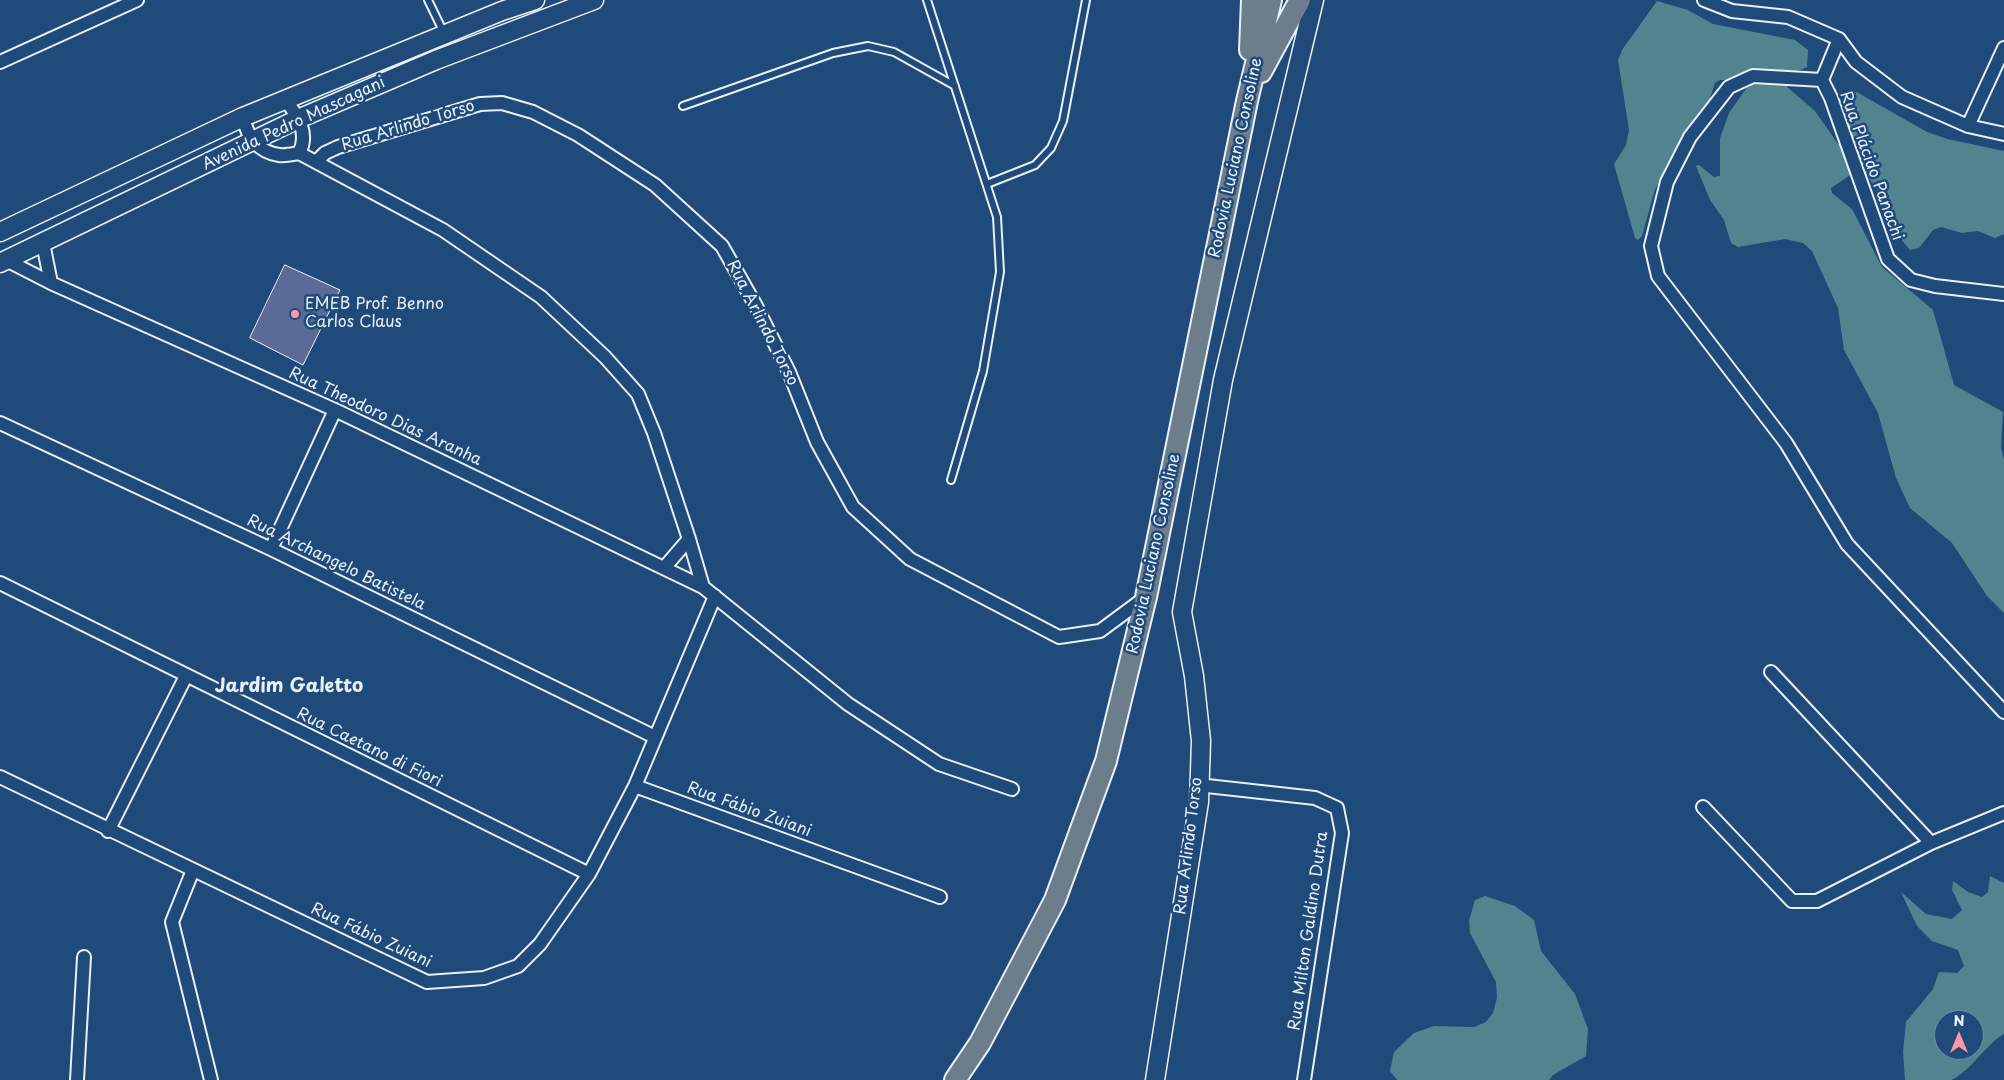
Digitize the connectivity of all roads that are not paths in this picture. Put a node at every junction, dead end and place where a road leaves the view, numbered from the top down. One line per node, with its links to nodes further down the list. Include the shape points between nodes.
1 (136, 0): 15 (street)
2 (428, 0): 12 (lane)
3 (535, 0): 12 (main road, Avenida Pedro Mascagani)
4 (594, 0): 22 (main road, Avenida Pedro Mascagani, via 436,60)
5 (927, 0): 17 (lane)
6 (1086, 0): 28 (lane, via 1063,121 1051,148 1035,165)
7 (1252, 0): 19 (main road)
8 (1271, 0): 19 (main road, Rodovia Luciano Consoline)
9 (1300, 0): 19 (main road)
10 (1314, 0): 49 (main road, Rua Arlindo Torso, via 1223,380 1182,612 1194,676 1201,741)
11 (1704, 0): 13 (street, via 1732,11 1788,16)
12 (445, 34): 18 (main road, Avenida Pedro Mascagani)
13 (1839, 39): 16 (street); 23 (street, via 1856,62 1902,97)
14 (2004, 48): 23 (street)
15 (0, 62)
16 (1822, 80): 33 (street, Rua Plácido Panachi, via 1888,260 1910,280); 46 (street, via 1753,76 1728,87 1690,137 1667,182 1651,246 1658,276 1786,443 1847,544)
17 (955, 86): 20 (lane, via 894,52 868,46 833,53); 28 (lane)
18 (285, 99): 21 (main road, Avenida Pedro Mascagani); 22 (street)
19 (1247, 101): 43 (main road, Rodovia Luciano Consoline)
20 (683, 106)
21 (243, 117): 25 (street); 29 (main road, Avenida Pedro Mascagani)
22 (298, 119): 25 (main road, Avenida Pedro Mascagani); 26 (street, via 304,144)
23 (1968, 126): 24 (street)
24 (2004, 134)
25 (254, 142): 26 (street, via 280,156); 30 (main road, Avenida Pedro Mascagani)
26 (299, 153): 27 (street)
27 (316, 162): 37 (street, via 451,236 542,297 605,357 638,394); 43 (street, Rua Arlindo Torso, via 338,147 480,104 502,102 540,116 655,185 722,246 756,306 789,372 817,442 853,507 910,559 1059,637 1100,631)
28 (987, 184): 36 (lane, via 997,217 1000,272 983,371)
29 (0, 232)
30 (43, 242): 31 (main road, Avenida Pedro Mascagani); 32 (street)
31 (3, 261): 32 (street, Rua Theodoro Dias Aranha)
32 (52, 283): 34 (street, Rua Theodoro Dias Aranha)
33 (2004, 294)
34 (335, 410): 38 (street); 39 (street, Rua Theodoro Dias Aranha)
35 (0, 423): 38 (street, Rua Archangelo Batistela)
36 (951, 480)
37 (689, 539): 39 (street); 41 (street)
38 (271, 549): 47 (street, Rua Archangelo Batistela)
39 (664, 568): 41 (street, Rua Theodoro Dias Aranha)
40 (0, 583): 45 (street, Rua Caetano di Fiori)
41 (702, 587): 42 (street, Rua Theodoro Dias Aranha)
42 (715, 596): 47 (street); 51 (street, Rua Theodoro Dias Aranha, via 848,704 939,764)
43 (1146, 597): 62 (main road, Rodovia Luciano Consoline, via 1106,761 1054,900 980,1043)
44 (1771, 672): 55 (street)
45 (186, 676): 54 (street); 57 (street, Rua Caetano di Fiori)
46 (2004, 712)
47 (655, 737): 50 (street)
48 (0, 777): 54 (street, Rua Fábio Zuiani)
49 (1198, 785): 63 (main road, Rua Arlindo Torso); 64 (street, Rua Milton Galdino Dutra, via 1315,798 1337,808 1342,833)
50 (635, 786): 57 (street, Rua Fábio Zuiani); 58 (street, Rua Fábio Zuiani)
51 (1012, 789)
52 (1703, 807): 55 (street, via 1792,901 1817,901)
53 (2004, 813): 55 (street)
54 (108, 831): 56 (street, Rua Fábio Zuiani)
55 (1931, 843)
56 (193, 870): 57 (street, Rua Fábio Zuiani, via 427,982 484,978 518,966 540,944); 61 (street, via 172,922)
57 (589, 874)
58 (940, 897)
59 (84, 957): 60 (street)
60 (77, 1080)
61 (211, 1080)
62 (955, 1080)
63 (1155, 1080)
64 (1304, 1080)

